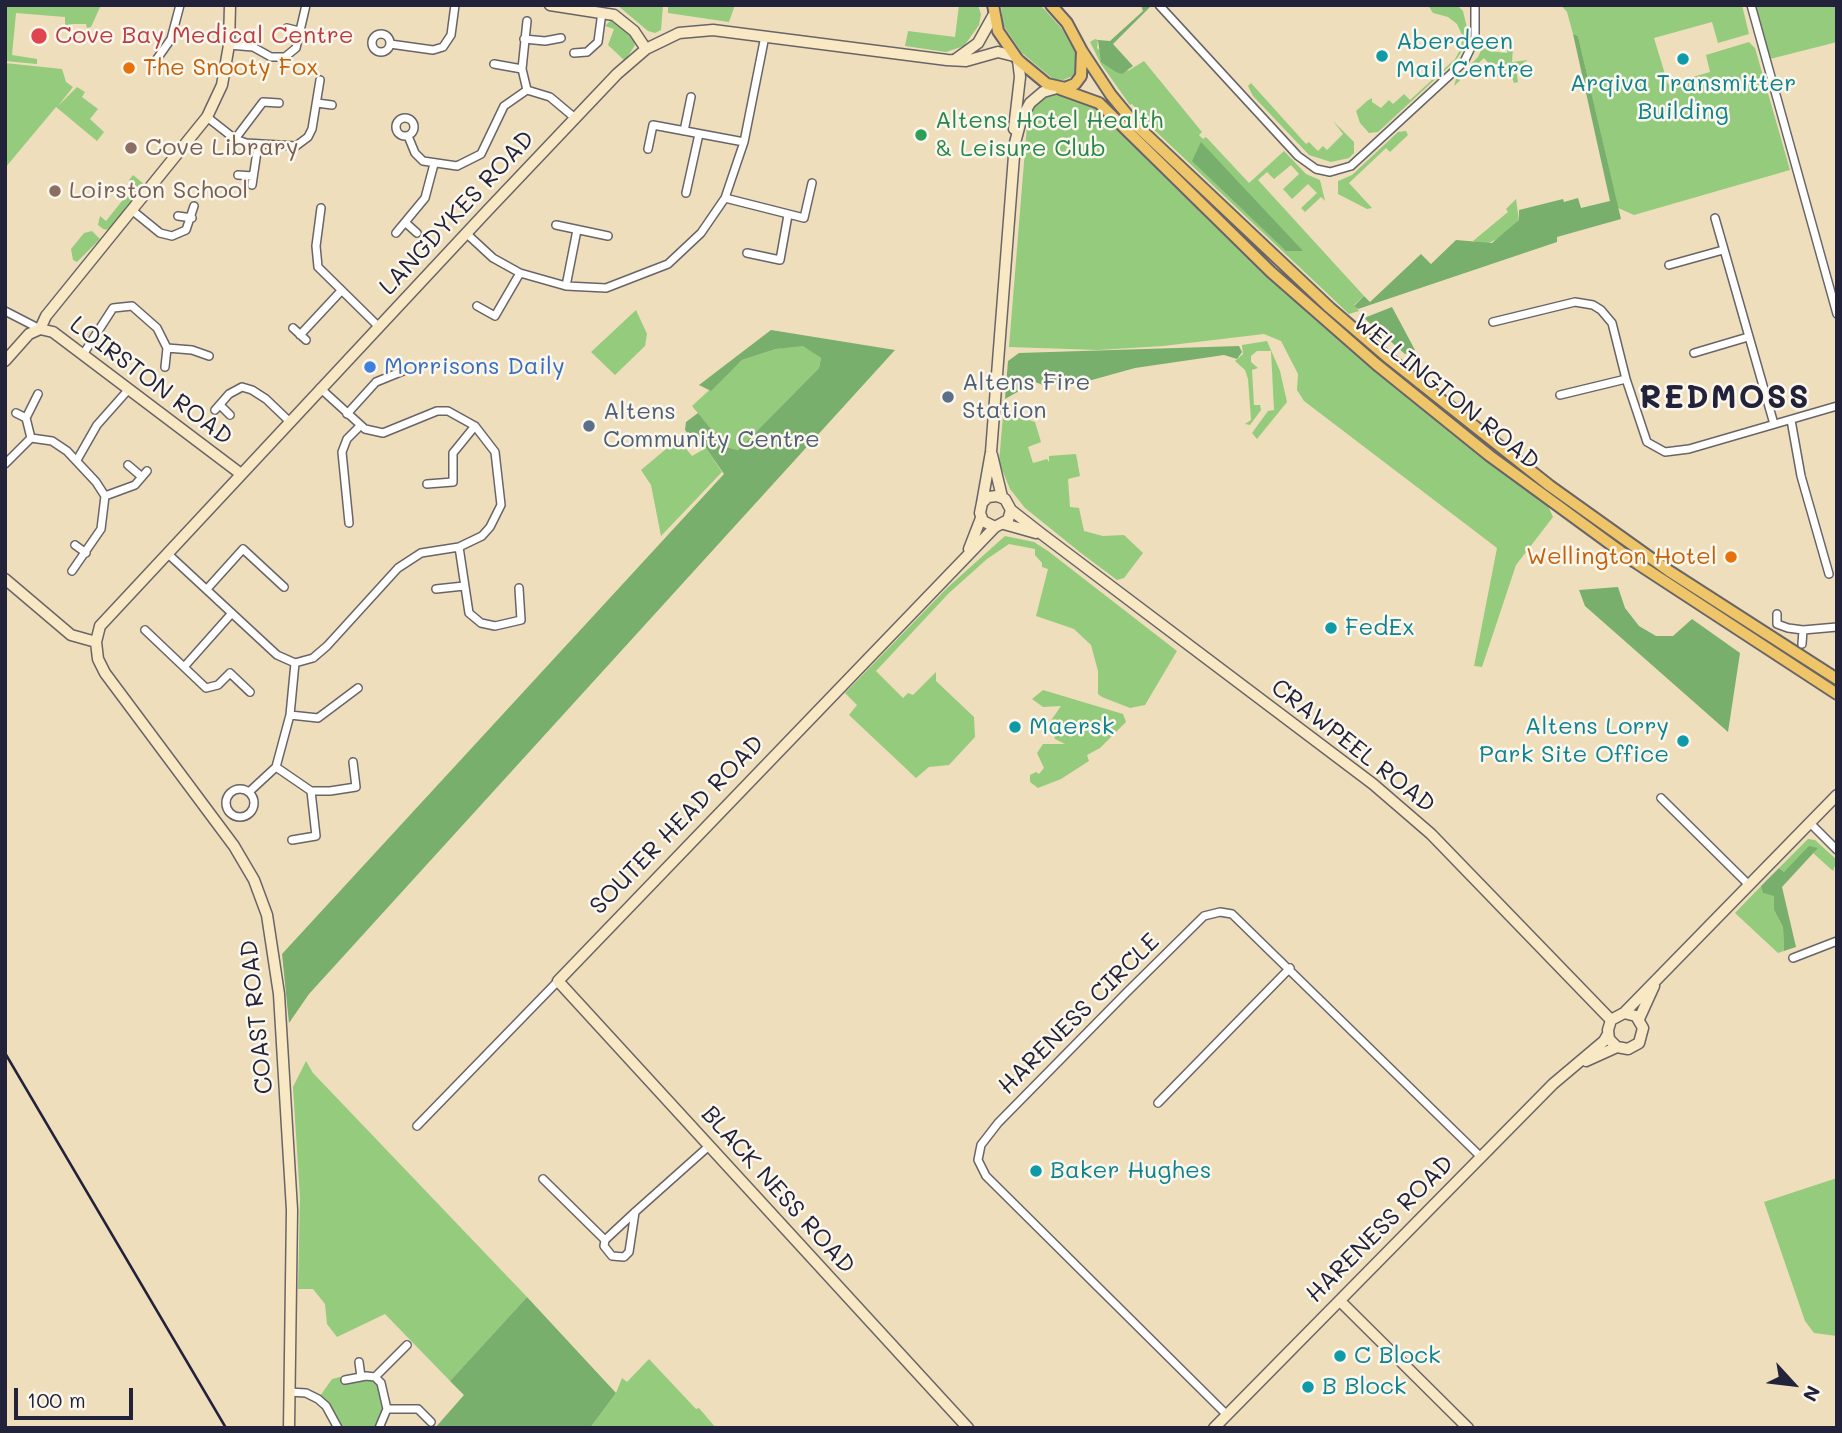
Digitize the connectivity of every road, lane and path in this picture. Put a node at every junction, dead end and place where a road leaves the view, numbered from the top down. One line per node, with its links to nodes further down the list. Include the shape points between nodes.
1 (180, 5): 27 (street, via 171,39)
2 (230, 5): 21 (street)
3 (306, 5): 16 (street)
4 (455, 5): 20 (street, via 451,36 443,47 433,50)
5 (550, 5): 12 (street)
6 (1159, 5): 13 (street, via 1298,156 1316,169 1330,172 1352,166 1462,65 1474,46)
7 (1467, 5): 13 (street)
8 (1475, 5): 13 (street)
9 (1751, 5): 76 (street)
10 (1052, 6): 23 (main road, WELLINGTON ROAD)
11 (992, 10): 25 (main road); 26 (street, via 989,27 973,49)
12 (602, 12): 22 (street, via 628,25); 24 (street, via 598,42 587,52)
13 (1474, 18)
14 (527, 21): 18 (street)
15 (286, 28): 16 (street)
16 (299, 31): 21 (street, via 296,48 285,57)
17 (765, 36): 22 (street, LANGDYKES ROAD, via 688,31); 26 (street, LANGDYKES ROAD); 43 (street)
18 (524, 38): 19 (street); 29 (street)
19 (561, 38)
20 (390, 44)
21 (229, 45): 37 (street, via 221,89)
22 (646, 49): 38 (street, LANGDYKES ROAD)
23 (1083, 51): 31 (main road, via 1081,76 1073,85); 141 (main road, WELLINGTON ROAD, via 1111,95 1145,134 1397,365 1516,460 1661,565)
24 (573, 53)
25 (1016, 58): 26 (street, LANGDYKES ROAD, via 998,52); 31 (main road, WELLINGTON ROAD); 44 (street, via 1020,73)
26 (953, 60)
27 (154, 63)
28 (494, 64): 29 (street)
29 (522, 69): 32 (street)
30 (320, 80): 35 (street)
31 (1059, 88): 44 (street, via 1043,92 1030,103); 144 (main road, WELLINGTON ROAD, via 1099,103 1299,298 1490,456 1682,595)
32 (527, 90): 38 (street, via 550,97); 47 (street, via 504,106 481,155 457,166)
33 (691, 96): 39 (street)
34 (279, 103): 42 (street, via 262,102)
35 (317, 103): 36 (street); 45 (street, via 308,137 302,143 289,148)
36 (332, 105)
37 (207, 117): 42 (street); 56 (street)
38 (575, 118): 66 (street, LANGDYKES ROAD)
39 (684, 131): 40 (street); 46 (street, via 653,125)
40 (699, 134): 43 (street); 52 (street)
41 (408, 136): 47 (street, via 418,157)
42 (235, 139): 45 (street)
43 (744, 142): 53 (street)
44 (1015, 143): 105 (street)
45 (258, 145): 49 (street)
46 (649, 149)
47 (434, 164): 61 (street, via 425,198)
48 (238, 175): 49 (street)
49 (253, 176): 51 (street)
50 (812, 183): 57 (street, via 804,218)
51 (252, 185)
52 (686, 193)
53 (725, 198): 57 (street); 72 (street, via 701,233 668,264 606,288)
54 (194, 206): 59 (street)
55 (321, 208): 73 (street, via 316,261 322,274)
56 (133, 211): 59 (street, via 166,236 186,230); 80 (street)
57 (789, 215): 69 (street, via 780,260)
58 (178, 216): 59 (street)
59 (192, 218)
60 (1715, 218): 68 (street)
61 (406, 223): 64 (street); 65 (street)
62 (556, 225): 63 (street)
63 (577, 230): 67 (street); 72 (street)
64 (396, 233)
65 (417, 233)
66 (467, 234): 71 (street, via 493,258); 78 (street, LANGDYKES ROAD)
67 (608, 236)
68 (1723, 250): 70 (street); 81 (street)
69 (747, 253)
70 (1669, 265)
71 (520, 273): 72 (street); 74 (street, via 495,316)
72 (566, 286)
73 (341, 291): 78 (street); 79 (street, via 303,338)
74 (477, 306)
75 (5, 311): 80 (street)
76 (1837, 314)
77 (1493, 322): 89 (street, via 1576,302 1593,305 1612,323)
78 (379, 327): 90 (street, LANGDYKES ROAD)
79 (293, 328)
80 (40, 329): 84 (street, LOIRSTON ROAD); 86 (street, LOIRSTON ROAD, via 29,334)
81 (1748, 337): 83 (street); 101 (street)
82 (167, 348): 84 (street, via 157,328 136,308 121,306 107,315); 85 (street); 87 (street)
83 (1694, 353)
84 (84, 354): 91 (street, LOIRSTON ROAD)
85 (209, 356)
86 (5, 361)
87 (165, 367)
88 (402, 371): 96 (street, via 376,382)
89 (1626, 379): 93 (street); 101 (street, via 1647,442 1665,452)
90 (320, 388): 96 (street); 100 (street, LANGDYKES ROAD)
91 (130, 389): 106 (street, via 97,425); 109 (street, LOIRSTON ROAD)
92 (38, 394): 98 (street)
93 (1560, 395)
94 (1837, 406): 99 (street)
95 (16, 413): 98 (street)
96 (347, 414): 103 (street)
97 (230, 415): 100 (street, via 218,407 242,387 252,390)
98 (26, 418): 104 (street)
99 (1791, 420): 101 (street); 125 (street, via 1801,475)
100 (289, 422): 109 (street, LANGDYKES ROAD)
101 (1774, 424)
102 (475, 426): 103 (street, via 448,411 437,411 383,433); 110 (street, via 453,453 453,482); 120 (street, via 495,452 500,505 498,516 482,536)
103 (359, 427): 116 (street, via 342,452)
104 (31, 438): 106 (street, via 52,441); 107 (street)
105 (991, 452): 112 (street); 113 (street)
106 (76, 460): 111 (street)
107 (5, 464)
108 (128, 465): 111 (street, via 145,474 135,485)
109 (241, 474): 122 (street, LANGDYKES ROAD)
110 (427, 484)
111 (105, 496): 121 (street, via 101,529)
112 (1002, 497): 113 (street, via 993,496); 114 (street)
113 (982, 503): 115 (street)
114 (1011, 510): 117 (street); 118 (street, CRAWPEEL ROAD)
115 (981, 518): 117 (street); 123 (street, SOUTER HEAD ROAD)
116 (349, 523)
117 (1000, 525): 118 (street, CRAWPEEL ROAD); 123 (street, SOUTER HEAD ROAD)
118 (1043, 535): 163 (street, CRAWPEEL ROAD, via 1410,814)
119 (75, 545): 121 (street)
120 (459, 547): 127 (street); 139 (street, via 421,553 398,568 327,646 313,658)
121 (86, 553): 124 (street)
122 (167, 553): 130 (street); 137 (street, LANGDYKES ROAD, via 106,618)
123 (967, 553): 160 (street, SOUTER HEAD ROAD)
124 (72, 571)
125 (1829, 573)
126 (5, 579): 137 (street, via 71,635)
127 (464, 586): 129 (street, via 469,613 481,623 495,625 521,620); 131 (street)
128 (284, 587): 130 (street, via 243,549)
129 (519, 588)
130 (207, 589): 132 (street)
131 (436, 589)
132 (232, 612): 139 (street, via 277,654); 140 (street)
133 (1777, 614): 136 (street, via 1779,625)
134 (1837, 627): 136 (street)
135 (145, 630): 140 (street)
136 (1803, 630): 138 (street)
137 (96, 642): 180 (street, COAST ROAD, via 104,673 234,846 267,915 279,994 292,1210)
138 (1802, 644)
139 (295, 663): 145 (street)
140 (184, 667): 143 (street, via 206,688 218,685 230,673)
141 (1837, 679)
142 (358, 688): 145 (street, via 318,719)
143 (250, 692)
144 (1837, 694)
145 (290, 715): 147 (street)
146 (353, 762): 148 (street, via 356,787)
147 (276, 767): 148 (street); 149 (street)
148 (311, 791): 153 (street, via 316,836)
149 (249, 792): 149 (street, via 254,806 248,815 238,817 229,812 230,792)
150 (1837, 796): 152 (street)
151 (1661, 798): 155 (street)
152 (1810, 823): 154 (street); 155 (street)
153 (292, 840)
154 (1837, 850)
155 (1749, 885): 159 (street)
156 (1837, 941): 157 (street)
157 (1793, 958)
158 (1290, 968): 167 (street); 170 (street, HARENESS CIRCLE); 182 (street, HARENESS CIRCLE, via 1233,915 1204,916 998,1123 979,1152 986,1176)
159 (1659, 976): 161 (street); 162 (street)
160 (558, 981): 168 (street, SOUTER HEAD ROAD); 169 (street, BLACK NESS ROAD)
161 (1623, 1013): 162 (street); 163 (street)
162 (1639, 1019): 165 (street, via 1644,1031 1639,1043 1628,1049)
163 (1611, 1020): 164 (street)
164 (1608, 1034): 165 (street); 166 (street, HARENESS ROAD)
165 (1617, 1047): 166 (street, HARENESS ROAD)
166 (1579, 1063): 170 (street, HARENESS ROAD)
167 (1158, 1102)
168 (417, 1126)
169 (709, 1146): 172 (street); 187 (street, BLACK NESS ROAD)
170 (1481, 1157): 174 (street, HARENESS ROAD)
171 (543, 1179): 173 (street)
172 (635, 1212): 173 (street); 173 (street, via 626,1255 611,1256)
173 (605, 1240)
174 (1340, 1301): 182 (street, HARENESS ROAD); 189 (street)
175 (407, 1345): 178 (street)
176 (359, 1362): 177 (street)
177 (361, 1377): 178 (street); 179 (street)
178 (375, 1377): 181 (street, via 385,1393)
179 (345, 1380)
180 (289, 1392): 184 (street, COAST ROAD); 185 (street, via 318,1399)
181 (387, 1409): 183 (street, via 418,1409); 186 (street)
182 (1227, 1415): 188 (street, HARENESS ROAD)
183 (430, 1422)
184 (289, 1428)
185 (338, 1428)
186 (379, 1428)
187 (968, 1428)
188 (1214, 1428)
189 (1468, 1428)

